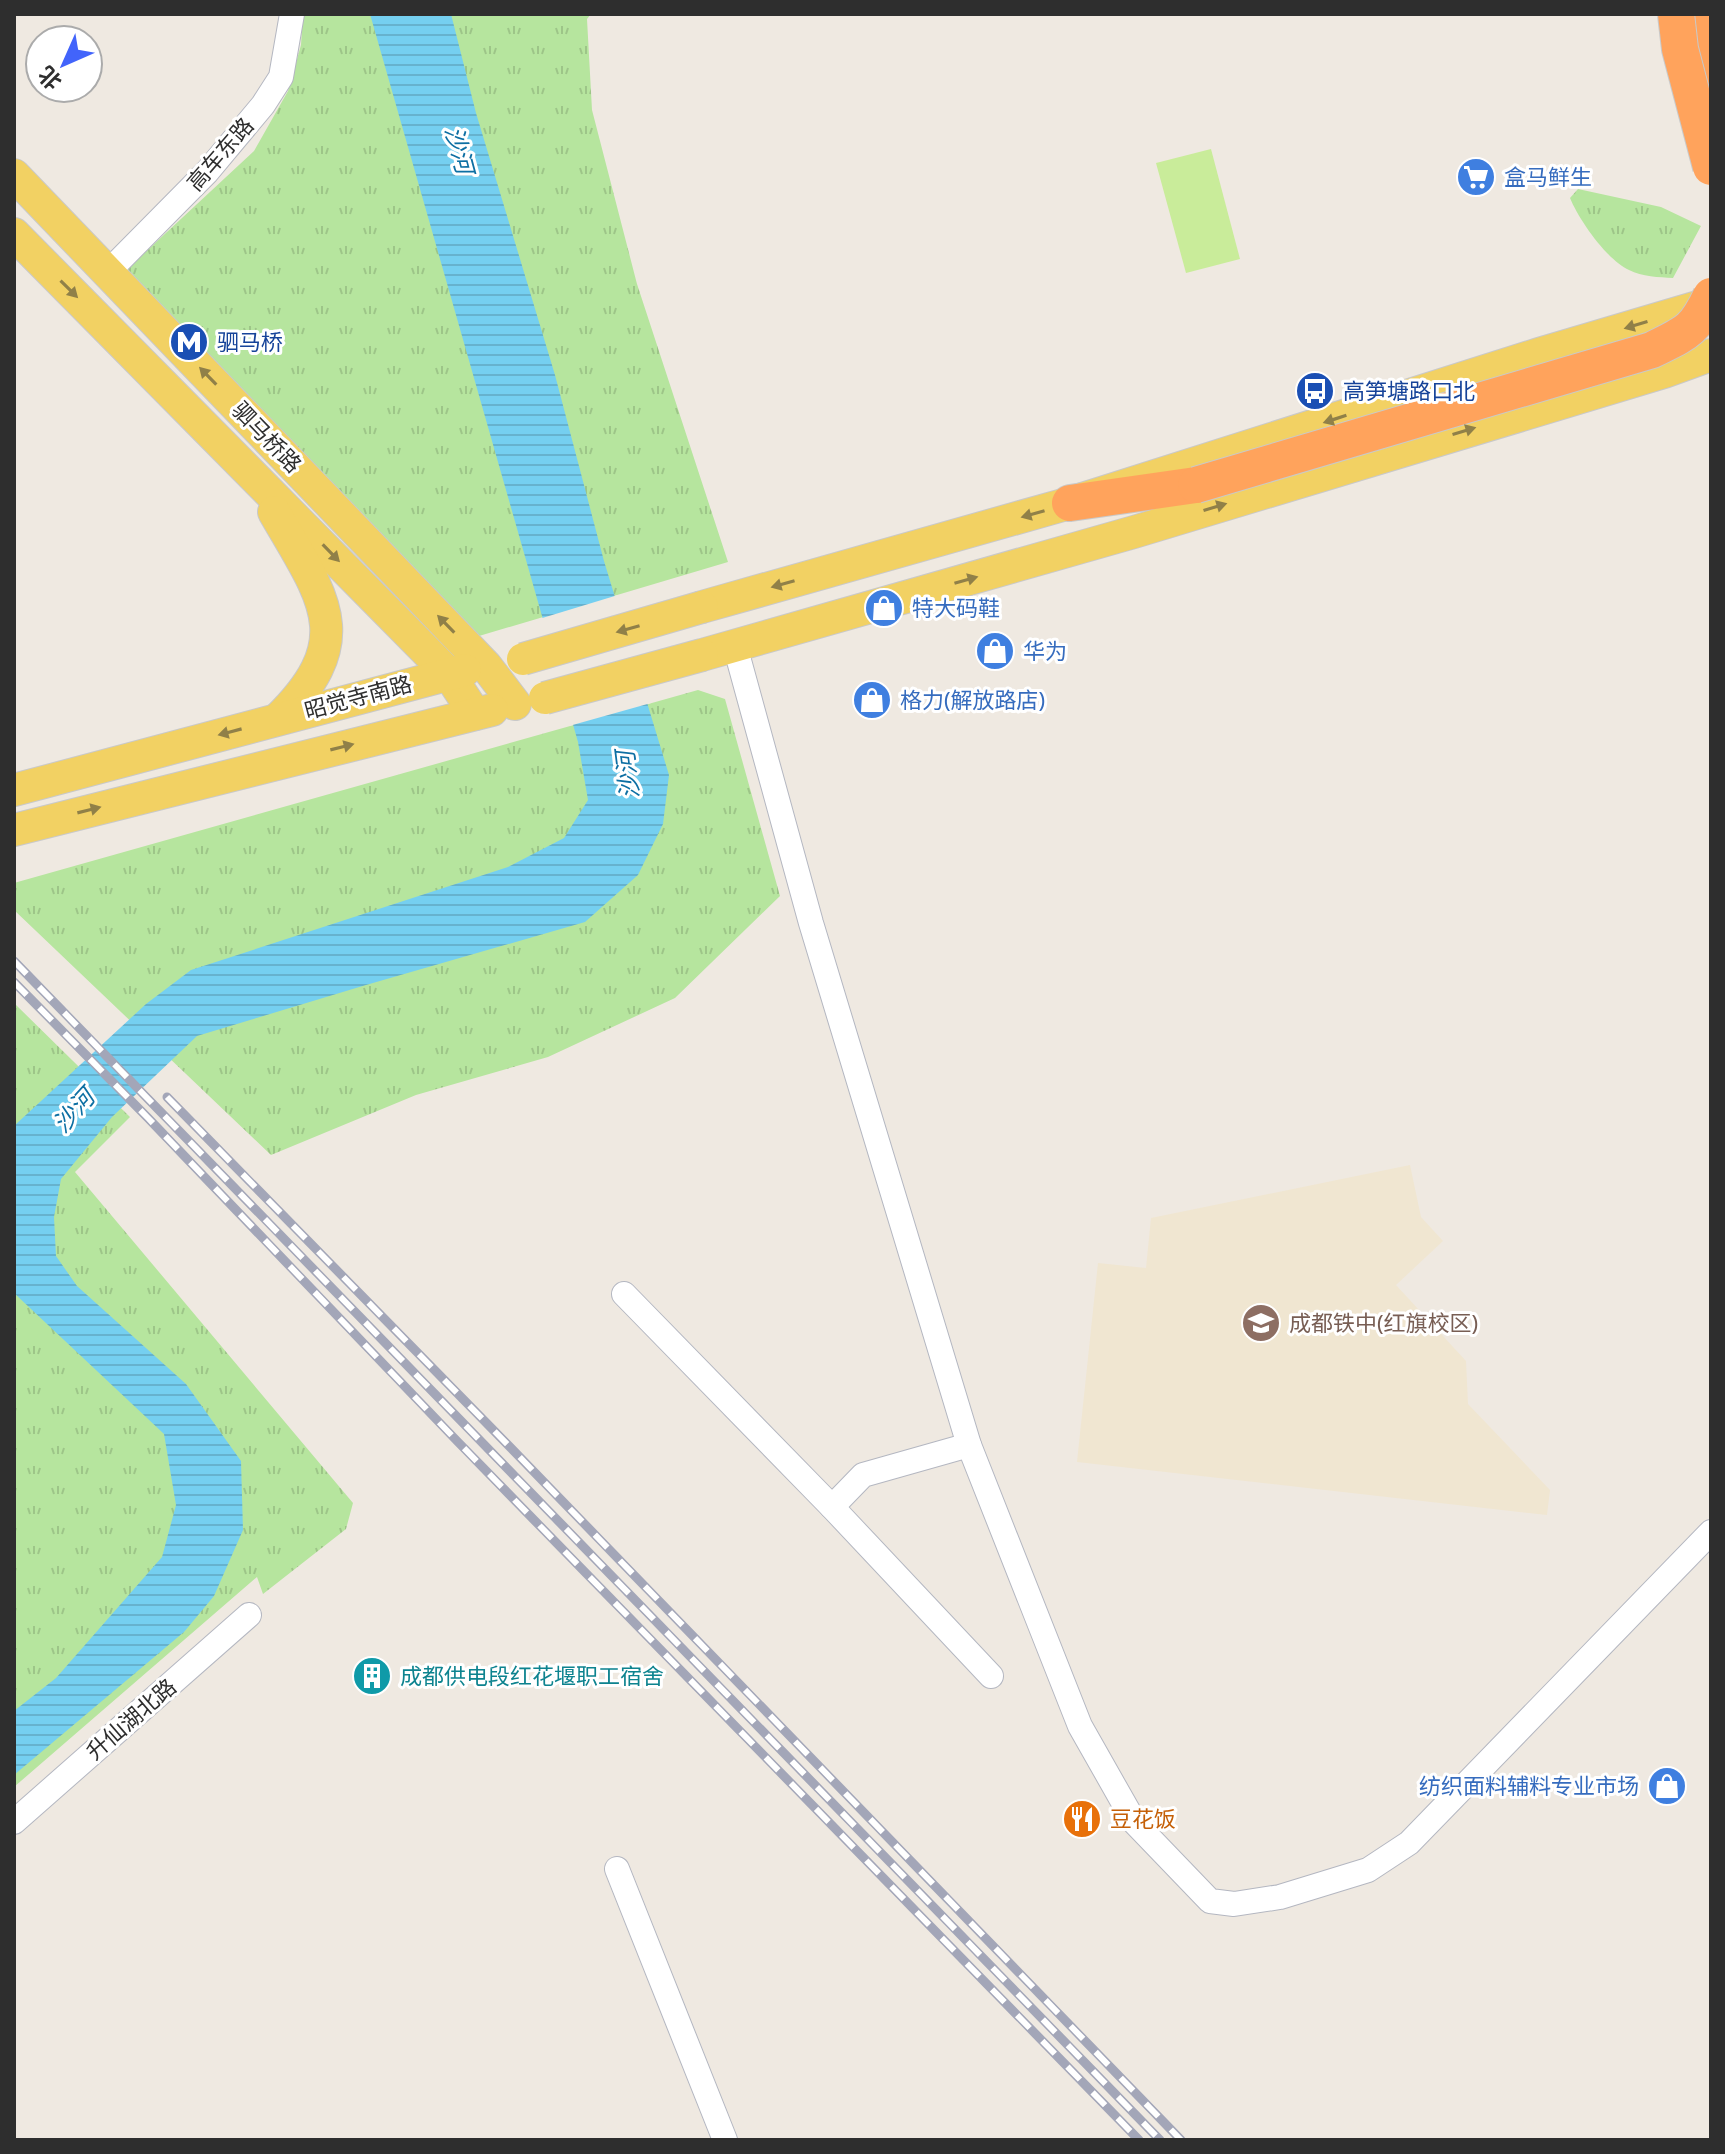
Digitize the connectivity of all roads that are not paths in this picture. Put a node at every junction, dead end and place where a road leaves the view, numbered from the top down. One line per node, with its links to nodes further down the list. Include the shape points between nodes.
1 (292, 14): 9 (street, 高车东路, via 281,77 263,105 207,172)
2 (1675, 14): 5 (main road); 6 (highway, bridge)
3 (1694, 14): 4 (highway)
4 (1711, 77)
5 (1711, 144)
6 (1711, 167)
7 (14, 175): 9 (main road, 驷马桥路)
8 (14, 234): 13 (main road, 驷马桥路, one-way to 13)
9 (108, 272): 16 (main road, 驷马桥路, one-way to 9)
10 (1711, 296): 14 (highway, bridge, via 1698,322 1652,350 1196,485)
11 (1711, 303): 14 (main road, 昭觉寺南路, one-way to 14)
12 (1711, 355): 15 (main road, 昭觉寺南路, one-way to 12, via 1134,532)
13 (251, 471): 17 (main road, 驷马桥路, one-way to 17); 20 (main road, via 325,610 328,638 317,670)
14 (1070, 503): 16 (main road, 昭觉寺南路, one-way to 16, bridge)
15 (735, 646): 18 (main road, 昭觉寺南路, bridge); 24 (street, via 811,923)
16 (486, 666): 17 (main road, 昭觉寺南路); 18 (main road, 驷马桥路)
17 (448, 673): 19 (main road, 驷马桥路); 20 (main road, 昭觉寺南路)
18 (530, 701): 19 (main road, 昭觉寺南路)
19 (475, 714): 22 (main road, 昭觉寺南路, one-way to 19)
20 (278, 719): 21 (main road, 昭觉寺南路, one-way to 21)
21 (14, 790)
22 (14, 830)
23 (624, 1294): 25 (street)
24 (969, 1445): 25 (street, via 863,1475); 26 (street, via 1080,1726 1135,1823 1210,1901 1234,1904 1280,1897 1368,1870 1409,1843)
25 (832, 1507): 28 (street)
26 (1711, 1532)
27 (249, 1615): 29 (street, 升仙湖北路)
28 (991, 1676)
29 (14, 1822)
30 (617, 1869): 31 (street)
31 (725, 2140)

